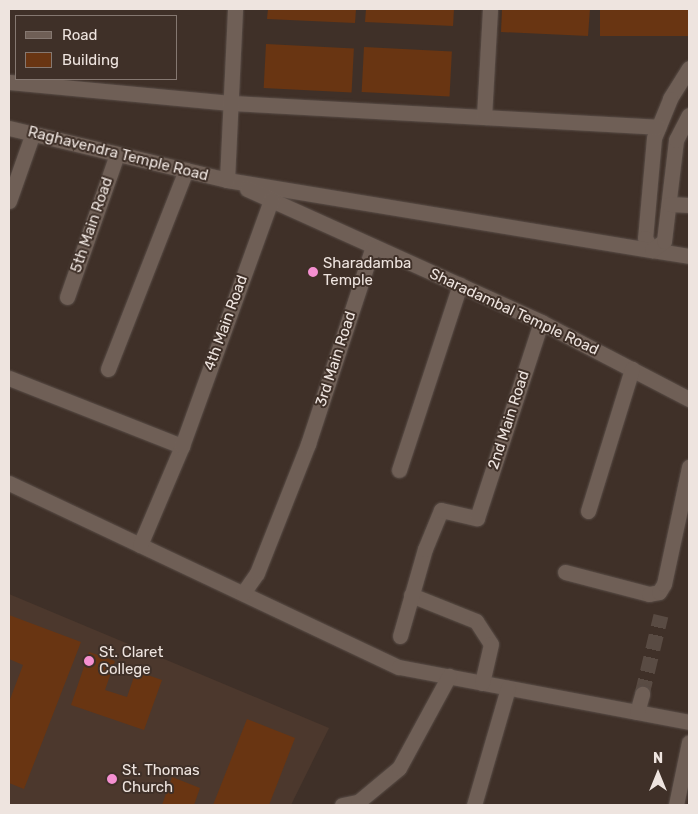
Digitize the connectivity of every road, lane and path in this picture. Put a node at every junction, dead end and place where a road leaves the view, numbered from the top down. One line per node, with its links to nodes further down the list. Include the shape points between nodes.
1 (235, 9): 5 (street)
2 (490, 9): 7 (street)
3 (689, 68): 8 (street)
4 (9, 82): 5 (street)
5 (231, 103): 7 (street); 13 (street)
6 (689, 115): 16 (street, via 676,140)
7 (484, 117): 8 (street)
8 (658, 127): 19 (street, via 654,138 645,238)
9 (9, 128): 10 (street, Raghavendra Temple Road)
10 (33, 133): 11 (street, Raghavendra Temple Road); 14 (street)
11 (116, 154): 12 (street, Raghavendra Temple Road); 22 (street, 5th Main Road)
12 (186, 170): 13 (street, Raghavendra Temple Road); 24 (street)
13 (227, 180): 15 (street, Sharadambal Temple Road); 19 (street)
14 (9, 200)
15 (271, 200): 18 (street, Sharadambal Temple Road); 28 (street, 4th Main Road)
16 (670, 204): 17 (street); 19 (street, via 664,241)
17 (689, 205)
18 (373, 246): 21 (street, Sharadambal Temple Road); 35 (street, 3rd Main Road, via 308,444 257,573)
19 (652, 250): 20 (street)
20 (689, 256)
21 (460, 285): 23 (street, Sharadambal Temple Road); 30 (street)
22 (68, 297)
23 (541, 322): 25 (street, Sharadambal Temple Road); 36 (street, 2nd Main Road, via 477,518 441,510)
24 (108, 369)
25 (632, 369): 27 (street, Sharadambal Temple Road); 32 (street)
26 (9, 378): 28 (street)
27 (689, 399)
28 (182, 446): 33 (street, 4th Main Road)
29 (689, 467): 34 (street, via 664,584 659,592 649,594)
30 (399, 470)
31 (9, 482): 33 (street)
32 (588, 511)
33 (140, 545): 35 (street)
34 (565, 572)
35 (243, 593): 38 (street, via 399,667)
36 (411, 595): 37 (street); 39 (street, via 476,621 491,644)
37 (400, 636)
38 (449, 676): 39 (street); 45 (street, via 399,768 358,802)
39 (482, 682): 40 (street)
40 (508, 688): 42 (street); 46 (street)
41 (642, 694): 42 (street)
42 (637, 712): 43 (street)
43 (689, 722)
44 (689, 742): 47 (street)
45 (342, 805)
46 (474, 805)
47 (676, 805)

